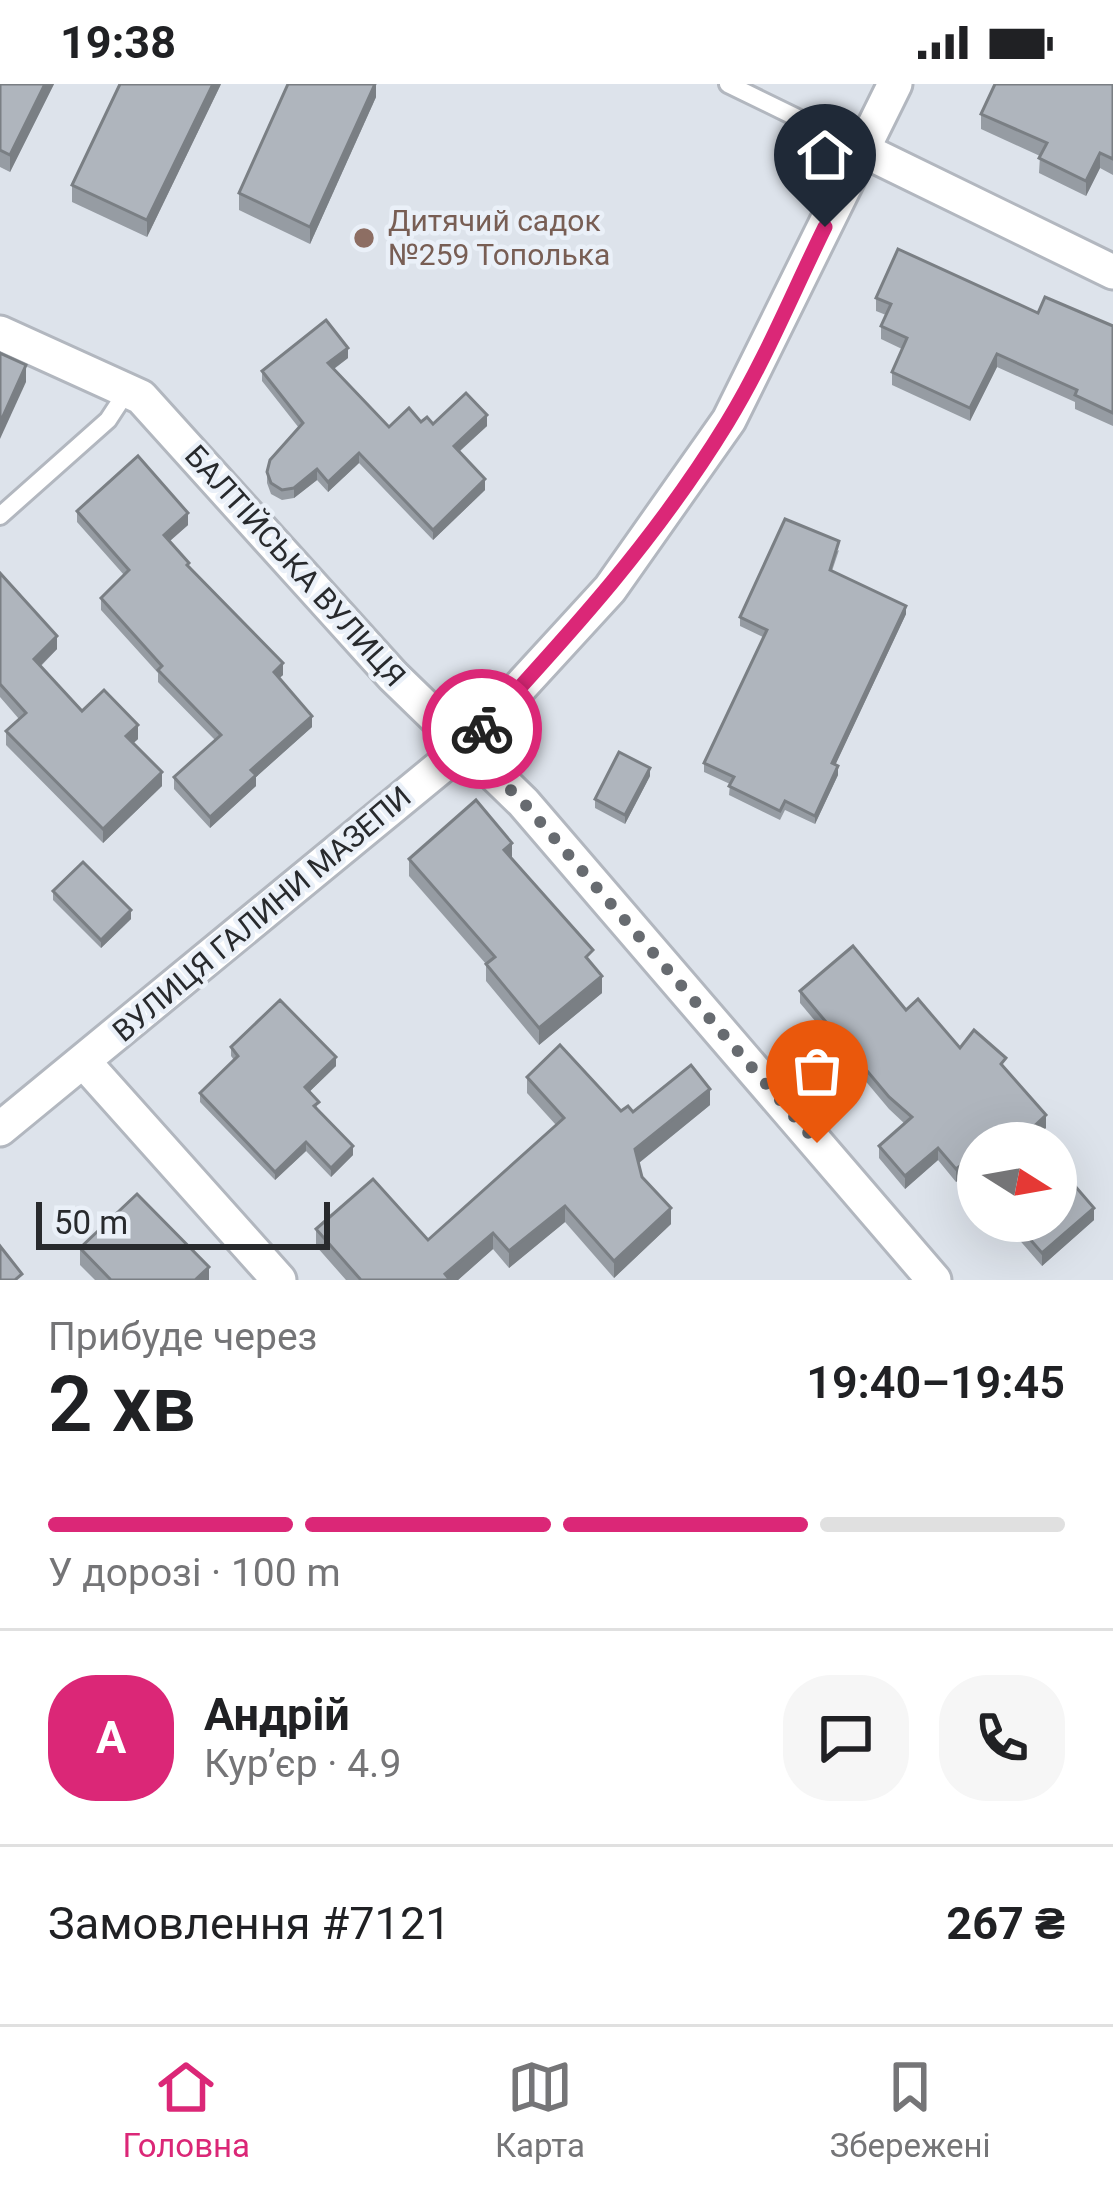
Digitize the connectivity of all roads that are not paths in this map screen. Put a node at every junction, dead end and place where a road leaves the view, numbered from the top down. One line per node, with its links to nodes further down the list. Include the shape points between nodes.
1 (895, 84): 3 (street, ВУЛИЦЯ ГАЛИНИ МАЗЕПИ)
2 (732, 85): 3 (lane)
3 (863, 150): 4 (street); 8 (street, ВУЛИЦЯ ГАЛИНИ МАЗЕПИ, via 729,420 610,590)
4 (1113, 272)
5 (0, 333): 6 (street, БАЛТІЙСЬКА ВУЛИЦЯ)
6 (127, 391): 7 (lane, via 108,420); 8 (street, БАЛТІЙСЬКА ВУЛИЦЯ)
7 (0, 516)
8 (466, 746): 9 (street, ВУЛИЦЯ ГАЛИНИ МАЗЕПИ); 12 (street, БАЛТІЙСЬКА ВУЛИЦЯ)
9 (84, 1062): 10 (street, ВУЛИЦЯ ГАЛИНИ МАЗЕПИ); 11 (street)
10 (0, 1129)
11 (279, 1280)
12 (934, 1280)

